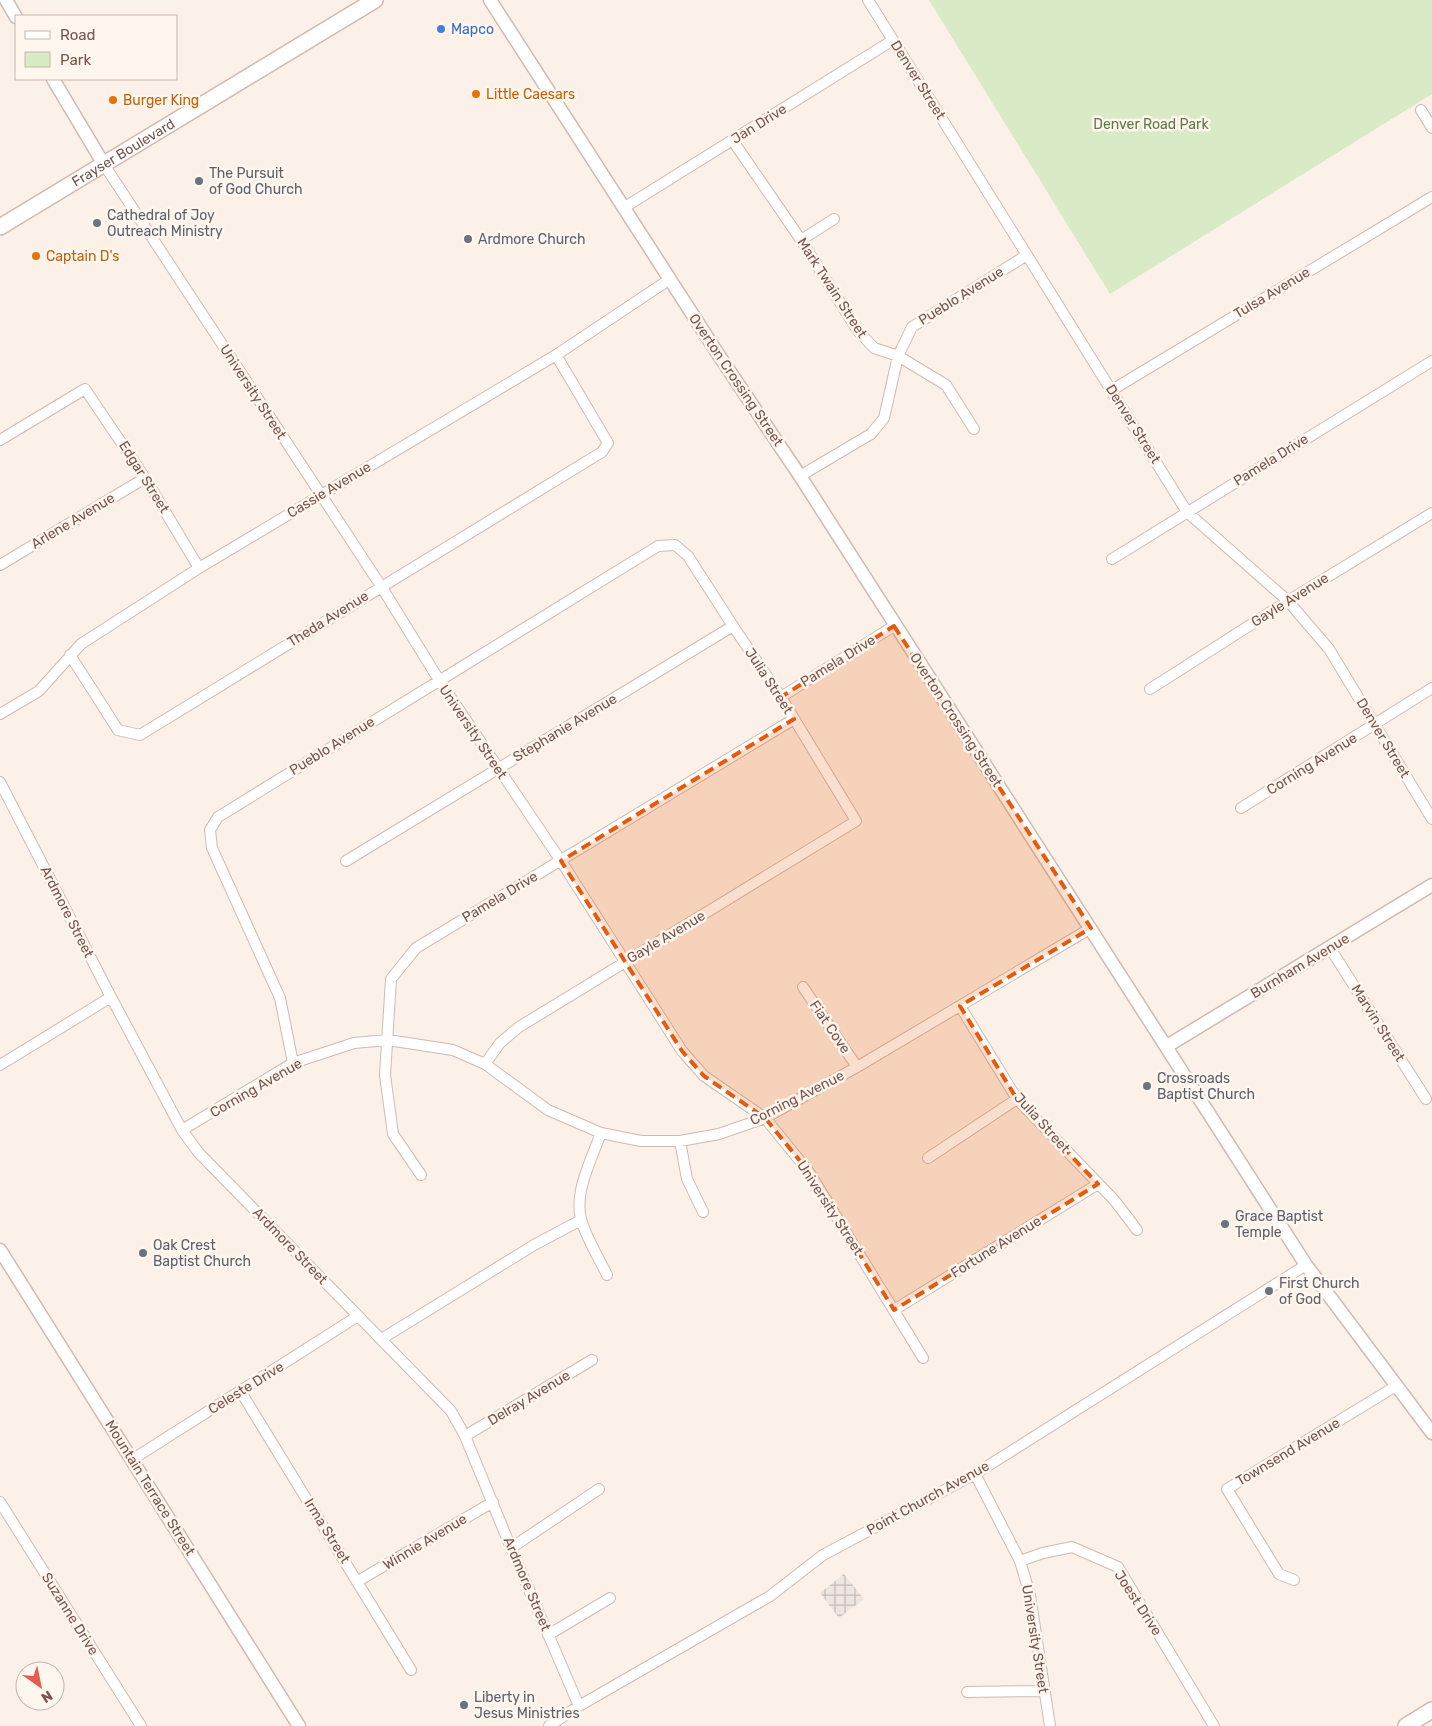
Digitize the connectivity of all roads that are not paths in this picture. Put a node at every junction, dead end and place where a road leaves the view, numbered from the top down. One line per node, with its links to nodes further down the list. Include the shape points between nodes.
1 (6, 0): 6 (street)
2 (375, 0): 5 (main road, Frayser Boulevard)
3 (490, 0): 14 (street, Overton Crossing Street)
4 (868, 0): 7 (street, Denver Street)
5 (354, 5): 12 (main road, Frayser Boulevard)
6 (15, 15)
7 (893, 40): 11 (street, Jan Drive); 18 (street, Denver Street)
8 (54, 80): 12 (street, University Street)
9 (1421, 110): 10 (street)
10 (1432, 128)
11 (733, 141): 14 (street, Jan Drive); 17 (street, Mark Twain Street)
12 (104, 163): 16 (main road, Frayser Boulevard); 28 (street, University Street)
13 (1432, 197): 23 (street, Tulsa Avenue)
14 (625, 207): 19 (street, Overton Crossing Street)
15 (834, 219): 17 (street)
16 (0, 227)
17 (801, 240): 21 (street, Mark Twain Street, via 858,331 874,348)
18 (1027, 255): 21 (street, Pueblo Avenue, via 912,327); 23 (street, Denver Street)
19 (670, 279): 20 (street, Cassie Avenue); 26 (street, Overton Crossing Street)
20 (556, 355): 28 (street, Cassie Avenue); 35 (street, Theda Avenue, via 608,443 602,452)
21 (898, 356): 24 (street, Mark Twain Street, via 946,386); 26 (street, Pueblo Avenue, via 884,418 871,434)
22 (1432, 361): 29 (street, Pamela Drive)
23 (1112, 390): 29 (street, Denver Street)
24 (974, 428)
25 (0, 440): 27 (street, Edgar Street, via 86,389)
26 (800, 476): 38 (street, Overton Crossing Street)
27 (145, 478): 33 (street, Arlene Avenue); 34 (street, Edgar Street)
28 (320, 495): 34 (street, Cassie Avenue); 35 (street, University Street)
29 (1187, 512): 32 (street, Pamela Drive); 36 (street, Denver Street)
30 (1432, 513): 36 (street, Gayle Avenue)
31 (675, 546): 37 (street, Julia Street, via 688,556); 40 (street, Pueblo Avenue, via 658,546)
32 (1112, 559)
33 (0, 564)
34 (199, 568): 39 (street, Cassie Avenue, via 81,644)
35 (381, 586): 39 (street, Theda Avenue, via 140,735 118,730); 40 (street, University Street)
36 (1288, 601): 42 (street, Gayle Avenue); 46 (street, Denver Street, via 1330,649)
37 (732, 626): 43 (street, Julia Street); 47 (street, Stephanie Avenue)
38 (894, 626): 43 (street, Pamela Drive); 55 (street, Overton Crossing Street)
39 (70, 655): 44 (street, Cassie Avenue, via 39,691)
40 (439, 680): 47 (street, University Street); 63 (street, Pueblo Avenue, via 218,817 210,830 212,848 280,998)
41 (1432, 688): 46 (street, Corning Avenue)
42 (1150, 689)
43 (781, 697): 45 (street, Julia Street)
44 (0, 714)
45 (794, 719): 51 (street, Julia Street); 53 (street, Pamela Drive)
46 (1375, 725): 49 (street, Corning Avenue); 50 (street, Denver Street)
47 (498, 768): 52 (street, Stephanie Avenue); 53 (street, University Street)
48 (0, 782): 59 (street, Ardmore Street)
49 (1241, 808)
50 (1432, 819)
51 (856, 821): 57 (street, Gayle Avenue)
52 (346, 861)
53 (561, 861): 57 (street, University Street); 61 (street, Pamela Drive, via 416,948 391,979)
54 (1432, 885): 56 (street, Burnham Avenue)
55 (1091, 928): 60 (street, Corning Avenue); 62 (street, Overton Crossing Street)
56 (1330, 948): 62 (street, Burnham Avenue); 68 (street, Marvin Street)
57 (625, 962): 64 (street, Gayle Avenue, via 518,1027 500,1043); 69 (street, University Street, via 693,1064 704,1076)
58 (803, 987): 66 (street, Fiat Cove)
59 (111, 997): 65 (street); 70 (street, Ardmore Street)
60 (960, 1006): 66 (street, Corning Avenue); 67 (street, Julia Street)
61 (388, 1040): 63 (street, Corning Avenue, via 354,1043); 64 (street, Corning Avenue, via 453,1050); 74 (street, Pamela Drive, via 385,1075 393,1134)
62 (1166, 1046): 80 (street, Overton Crossing Street)
63 (293, 1064): 70 (street, Corning Avenue)
64 (485, 1064): 71 (street, Corning Avenue, via 548,1110)
65 (0, 1065)
66 (857, 1067): 69 (street, Corning Avenue)
67 (1017, 1099): 73 (street); 75 (street, Julia Street)
68 (1426, 1099)
69 (765, 1118): 72 (street, Corning Avenue, via 719,1134); 82 (street, University Street, via 809,1172)
70 (182, 1130): 83 (street, Ardmore Street, via 198,1152)
71 (601, 1132): 72 (street, Corning Avenue, via 641,1141); 77 (street, via 584,1183)
72 (680, 1141): 76 (street, via 687,1179)
73 (928, 1158)
74 (421, 1174)
75 (1098, 1184): 78 (street, Julia Street); 82 (street, Fortune Avenue)
76 (703, 1212)
77 (581, 1220): 81 (street); 84 (street, via 534,1244)
78 (1137, 1230)
79 (2, 1257): 91 (street, Mountain Terrace Street)
80 (1306, 1266): 87 (street, Overton Crossing Street); 92 (street, Point Church Avenue)
81 (607, 1275)
82 (894, 1310): 85 (street, University Street)
83 (358, 1316): 84 (street, Ardmore Street); 88 (street, Celeste Drive)
84 (382, 1338): 90 (street, Ardmore Street, via 451,1410)
85 (923, 1358)
86 (592, 1360): 90 (street, Delray Avenue)
87 (1396, 1386): 89 (street, Overton Crossing Street); 98 (street, Townsend Avenue, via 1227,1489 1279,1574)
88 (241, 1392): 91 (street, Celeste Drive); 99 (street, Irma Street)
89 (1432, 1433)
90 (465, 1436): 95 (street, Ardmore Street)
91 (133, 1459): 107 (street, Mountain Terrace Street)
92 (975, 1474): 97 (street, University Street); 105 (street, Point Church Avenue, via 823,1555 770,1596)
93 (599, 1489): 96 (street)
94 (0, 1502): 108 (street, Suzanne Drive)
95 (493, 1502): 96 (street, Ardmore Street); 99 (street, Winnie Avenue)
96 (511, 1548): 101 (street, Ardmore Street)
97 (1020, 1561): 103 (street, University Street, via 1030,1595); 111 (street, Joest Drive, via 1072,1547 1118,1568)
98 (1294, 1580)
99 (358, 1581): 102 (street, Irma Street)
100 (610, 1598): 101 (street)
101 (548, 1635): 105 (street, Ardmore Street)
102 (411, 1670)
103 (1043, 1691): 104 (street); 110 (street, University Street)
104 (967, 1692)
105 (579, 1706): 109 (street, Point Church Avenue)
106 (1432, 1710): 112 (main road)
107 (295, 1725)
108 (140, 1726)
109 (549, 1726)
110 (1050, 1726)
111 (1214, 1726)
112 (1406, 1726)

